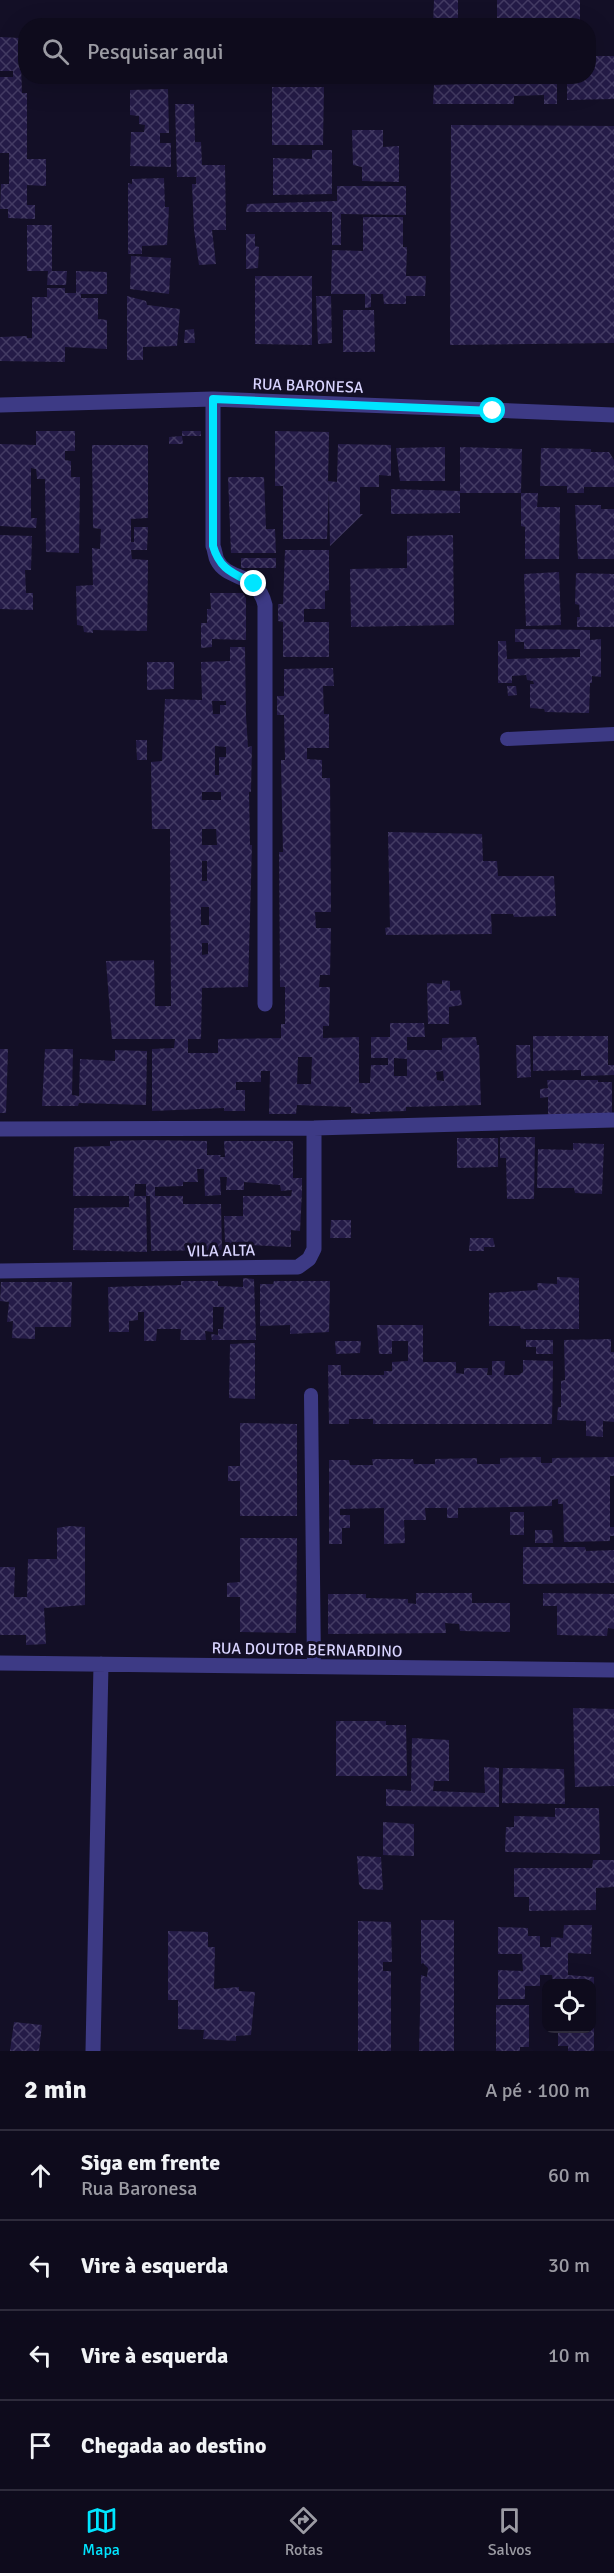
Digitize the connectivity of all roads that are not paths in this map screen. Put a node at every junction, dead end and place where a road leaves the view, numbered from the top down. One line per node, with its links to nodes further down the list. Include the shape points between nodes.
1 (213, 399): 2 (street, RUA BARONESA); 3 (street, RUA BARONESA); 6 (street, via 213,546 218,562 254,584 262,592 265,604)
2 (0, 405)
3 (614, 415)
4 (614, 734): 5 (lane)
5 (507, 739)
6 (265, 1004)
7 (614, 1120): 8 (street)
8 (314, 1128): 9 (street); 10 (street, VILA ALTA, via 314,1249 298,1267)
9 (0, 1129)
10 (0, 1271)
11 (311, 1395): 14 (lane)
12 (0, 1663): 13 (street, RUA DOUTOR BERNARDINO)
13 (100, 1664): 14 (street, RUA DOUTOR BERNARDINO); 16 (street)
14 (314, 1667): 15 (street, RUA DOUTOR BERNARDINO)
15 (614, 1670)
16 (93, 2051)

